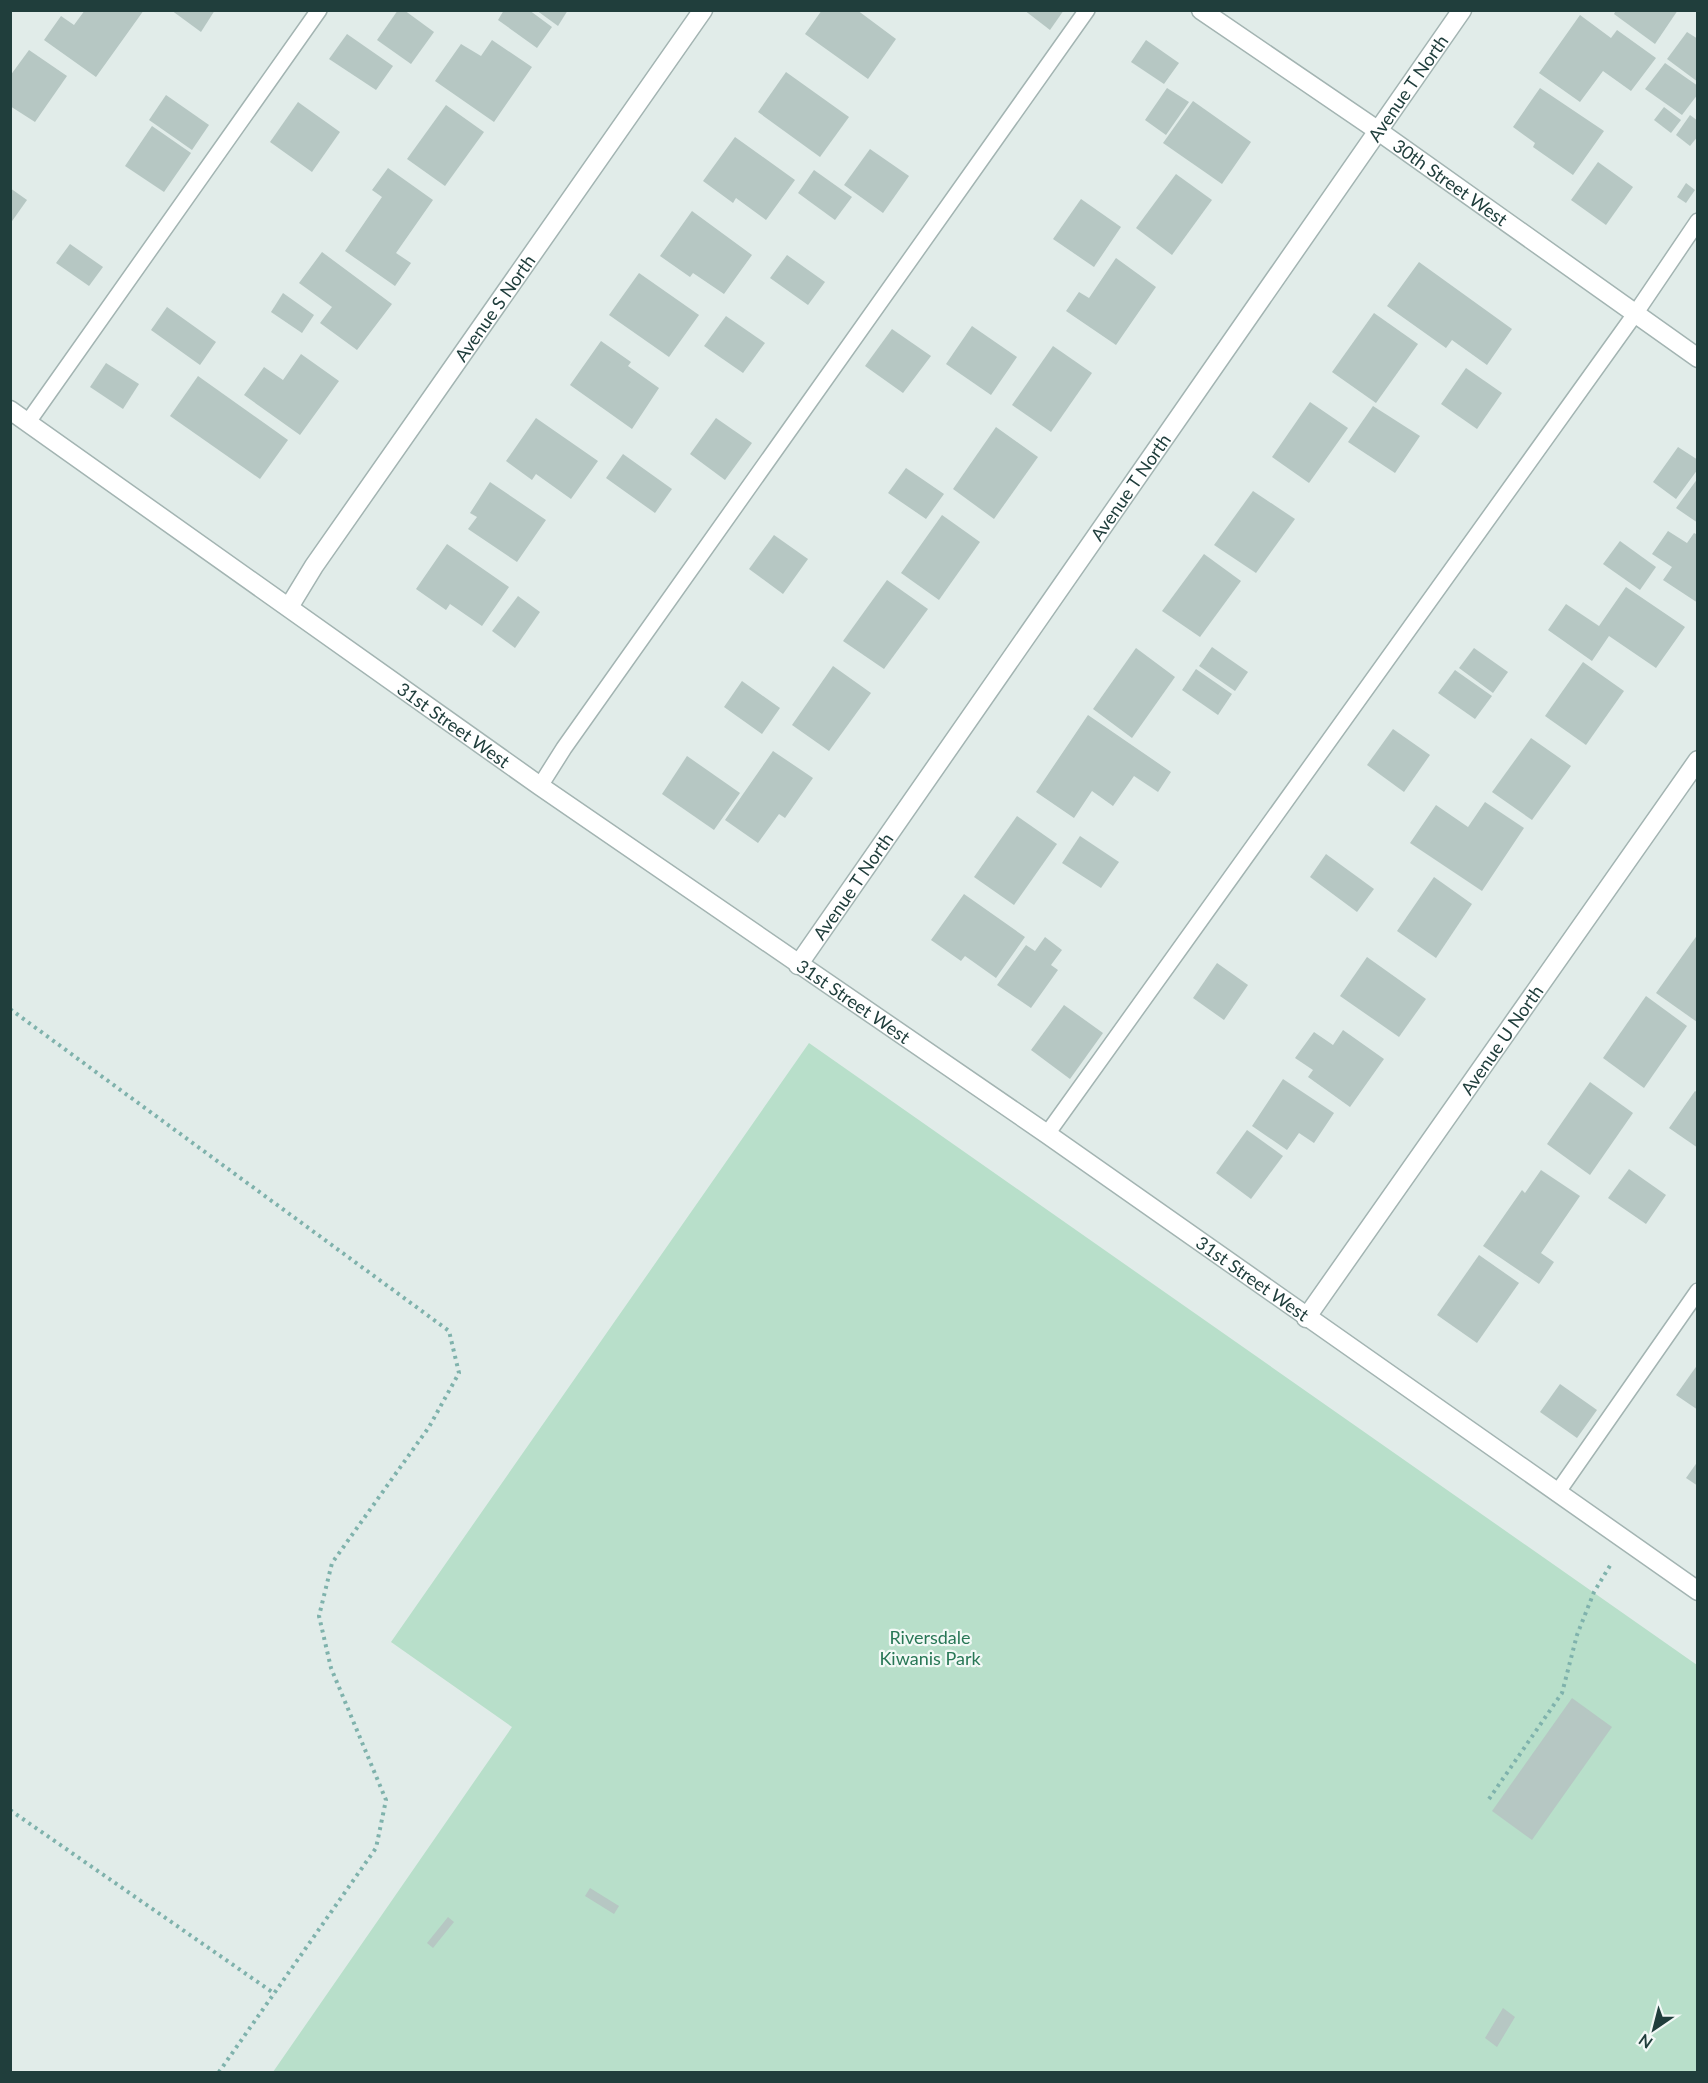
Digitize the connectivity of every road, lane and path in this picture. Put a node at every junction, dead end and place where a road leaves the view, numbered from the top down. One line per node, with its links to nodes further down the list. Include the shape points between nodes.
1 (319, 10): 11 (lane)
2 (702, 10): 12 (street, Avenue S North)
3 (1087, 10): 14 (lane)
4 (1201, 10): 6 (street, 30th Street West)
5 (1462, 10): 6 (street, Avenue T North)
6 (1377, 130): 8 (street, 30th Street West); 15 (street, Avenue T North)
7 (1698, 221): 8 (lane)
8 (1635, 314): 9 (street, 30th Street West); 17 (lane)
9 (1698, 358)
10 (10, 410): 11 (street, 31st Street West)
11 (28, 422): 12 (street, 31st Street West)
12 (289, 607): 14 (street, 31st Street West)
13 (1698, 760): 19 (street, Avenue U North)
14 (540, 786): 15 (street, 31st Street West)
15 (798, 965): 17 (street, 31st Street West)
16 (10, 1009): 25 (path, via 448,1331 459,1373 429,1427 333,1563 319,1616 332,1668 387,1800 376,1848)
17 (1047, 1134): 19 (street, 31st Street West)
18 (1698, 1291): 20 (lane)
19 (1306, 1318): 20 (street, 31st Street West)
20 (1557, 1492): 21 (street, 31st Street West)
21 (1626, 1541): 22 (street, 31st Street West); 23 (path, via 1594,1592 1577,1635 1562,1693)
22 (1698, 1591)
23 (1489, 1799)
24 (10, 1810): 25 (path)
25 (275, 1994): 26 (path)
26 (219, 2073)

